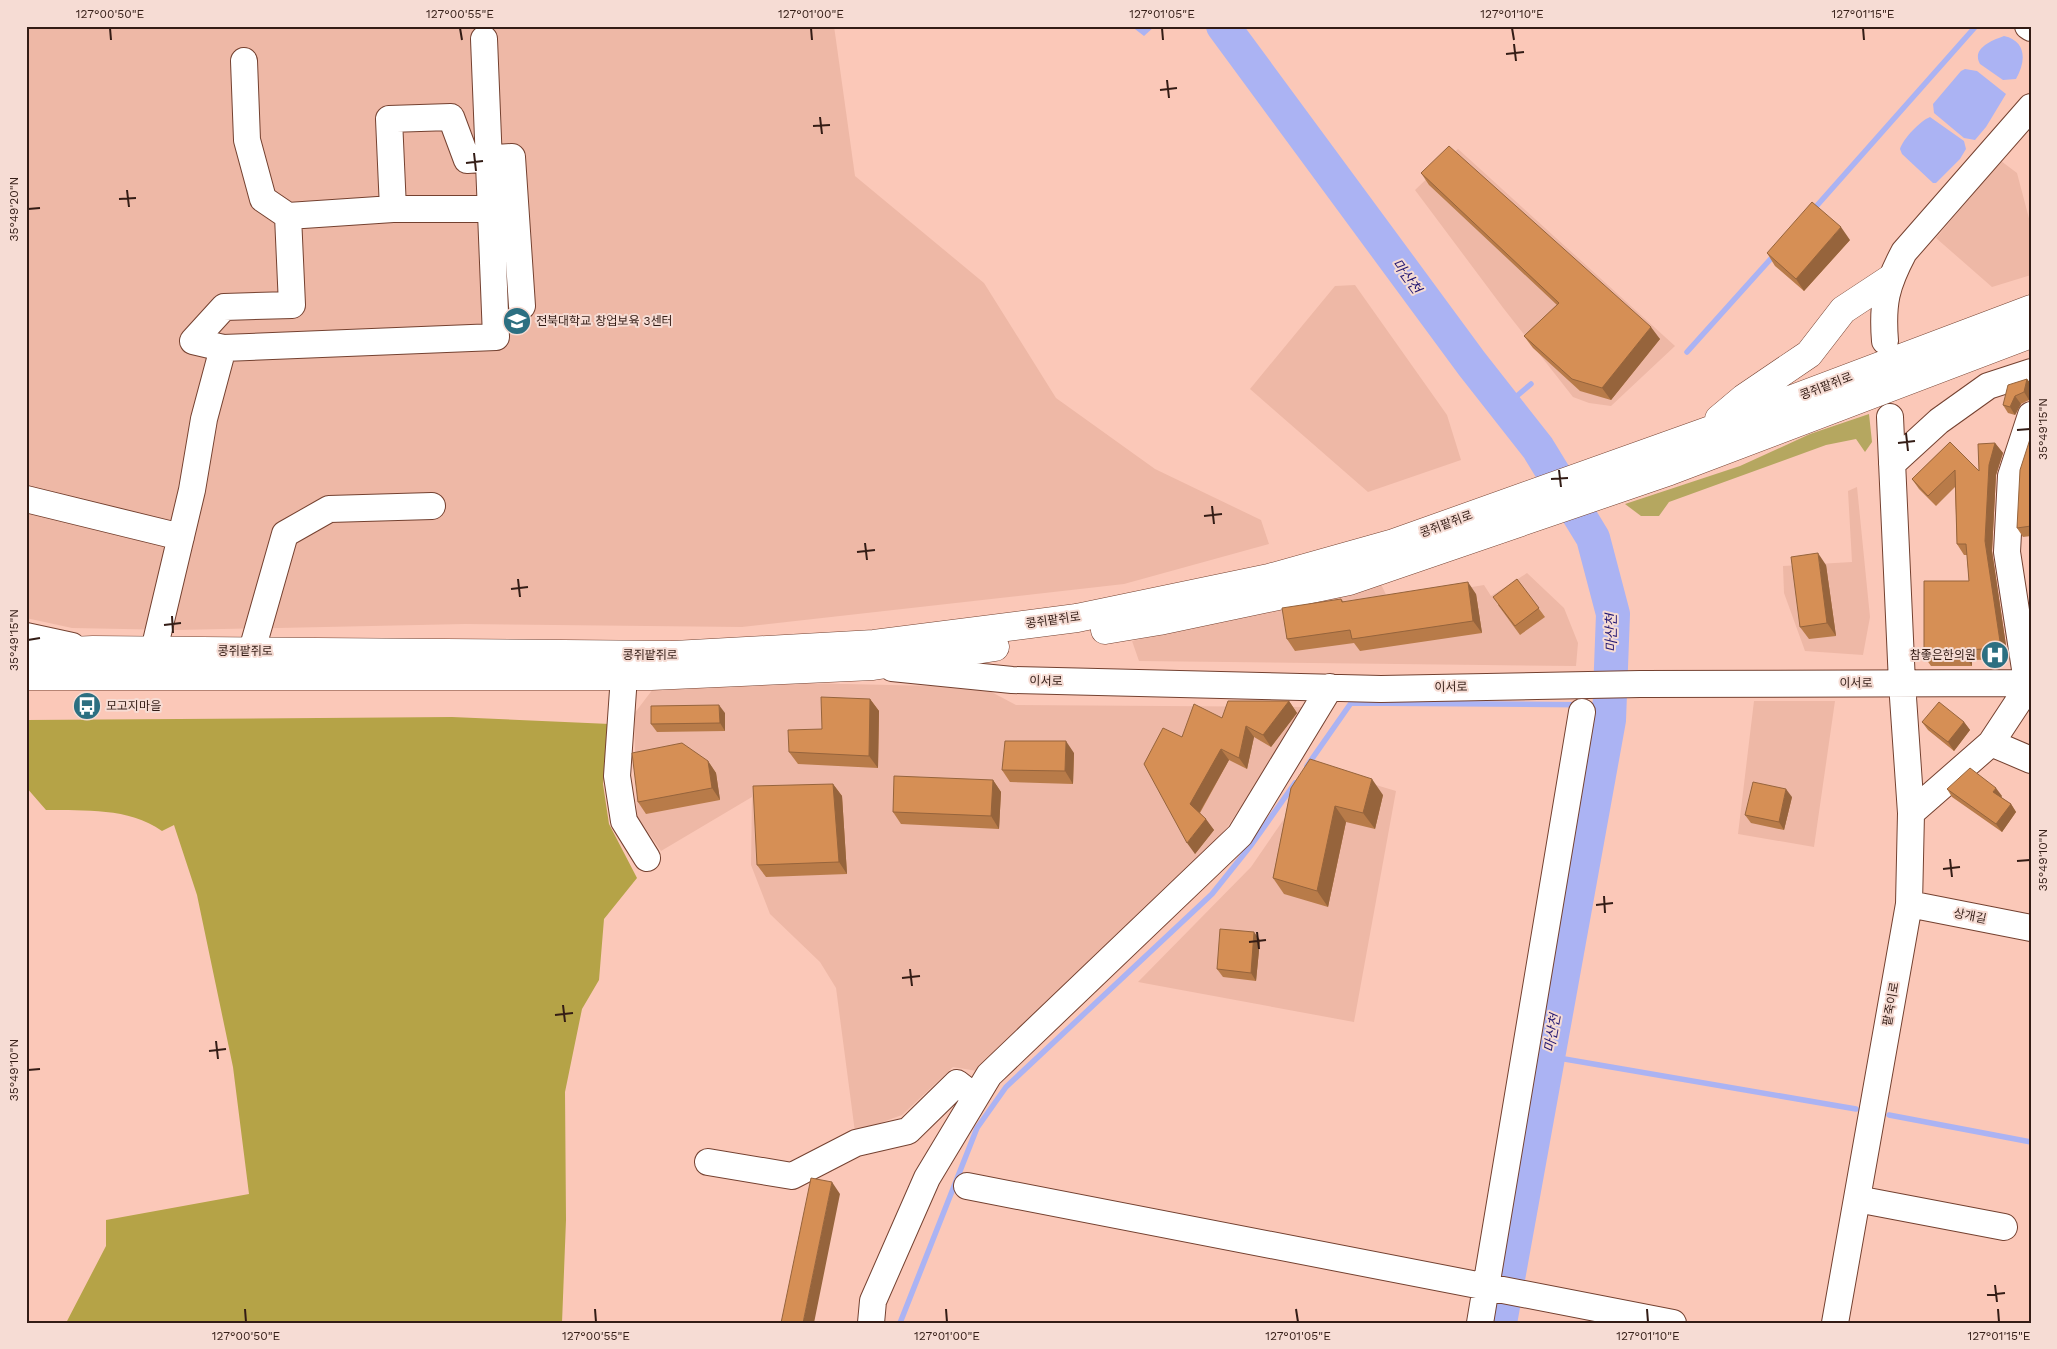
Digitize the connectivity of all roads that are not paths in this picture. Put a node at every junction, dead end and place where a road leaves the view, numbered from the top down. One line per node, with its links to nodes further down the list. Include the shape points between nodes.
1 (484, 39): 4 (street)
2 (244, 61): 7 (street, via 247,140 263,199)
3 (2031, 107): 8 (street, via 1904,252)
4 (488, 159): 5 (street, via 467,160 451,117 389,119); 6 (street); 9 (street, via 512,157)
5 (393, 209): 6 (street); 7 (street)
6 (490, 209): 13 (street, via 496,338)
7 (288, 216): 13 (street, via 292,305 224,306 193,341)
8 (1890, 279): 12 (street, via 1883,313); 17 (main road, via 1843,310 1809,354 1732,406)
9 (522, 306)
10 (2031, 308): 17 (main road, 콩쥐팥쥐로)
11 (2031, 334): 19 (main road, 콩쥐팥쥐로)
12 (1885, 341)
13 (222, 348): 23 (street, via 204,419)
14 (2031, 372): 18 (street, via 1988,386 1939,421)
15 (2031, 415): 33 (street, via 2011,476 2007,552)
16 (1890, 417): 18 (street, 팥죽이로)
17 (1708, 431): 19 (main road, 콩쥐팥쥐로)
18 (1892, 464): 32 (street, 팥죽이로)
19 (1609, 480): 22 (main road, 콩쥐팥쥐로)
20 (26, 499): 23 (street)
21 (432, 506): 27 (street, via 329,509 284,534)
22 (1525, 508): 27 (main road, 콩쥐팥쥐로, via 1269,578 1077,618 874,644 674,655); 29 (main road, 콩쥐팥쥐로, via 1348,581 1159,621)
23 (181, 537): 26 (street)
24 (26, 636): 25 (street)
25 (93, 650): 26 (main road, 콩쥐팥쥐로); 28 (main road, 콩쥐팥쥐로)
26 (154, 650): 27 (main road, 콩쥐팥쥐로)
27 (252, 650)
28 (26, 654)
29 (873, 666): 30 (main road, 콩쥐팥쥐로); 34 (street, 이서로, via 1012,680)
30 (624, 676): 31 (main road, 콩쥐팥쥐로); 39 (street, via 618,776 624,821)
31 (32, 677)
32 (1902, 683): 33 (street, 이서로); 34 (street, 이서로); 38 (street, 팥죽이로)
33 (2028, 683): 36 (street)
34 (1330, 687): 42 (street, via 1240,835 989,1074)
35 (1582, 712): 47 (street)
36 (1991, 743): 37 (street); 38 (street)
37 (2031, 760)
38 (1911, 813): 40 (street, 팥죽이로)
39 (647, 858)
40 (1909, 904): 41 (street, 상개길); 45 (street, 팥죽이로)
41 (2031, 928)
42 (975, 1097): 43 (street, via 957,1083 908,1132 856,1143 792,1176); 48 (street, via 927,1178 873,1301)
43 (708, 1162)
44 (966, 1186): 47 (street)
45 (1857, 1199): 46 (street); 51 (street, 팥죽이로)
46 (2004, 1227)
47 (1492, 1287): 49 (street); 50 (street)
48 (871, 1323)
49 (1480, 1323)
50 (1673, 1323)
51 (1835, 1323)

